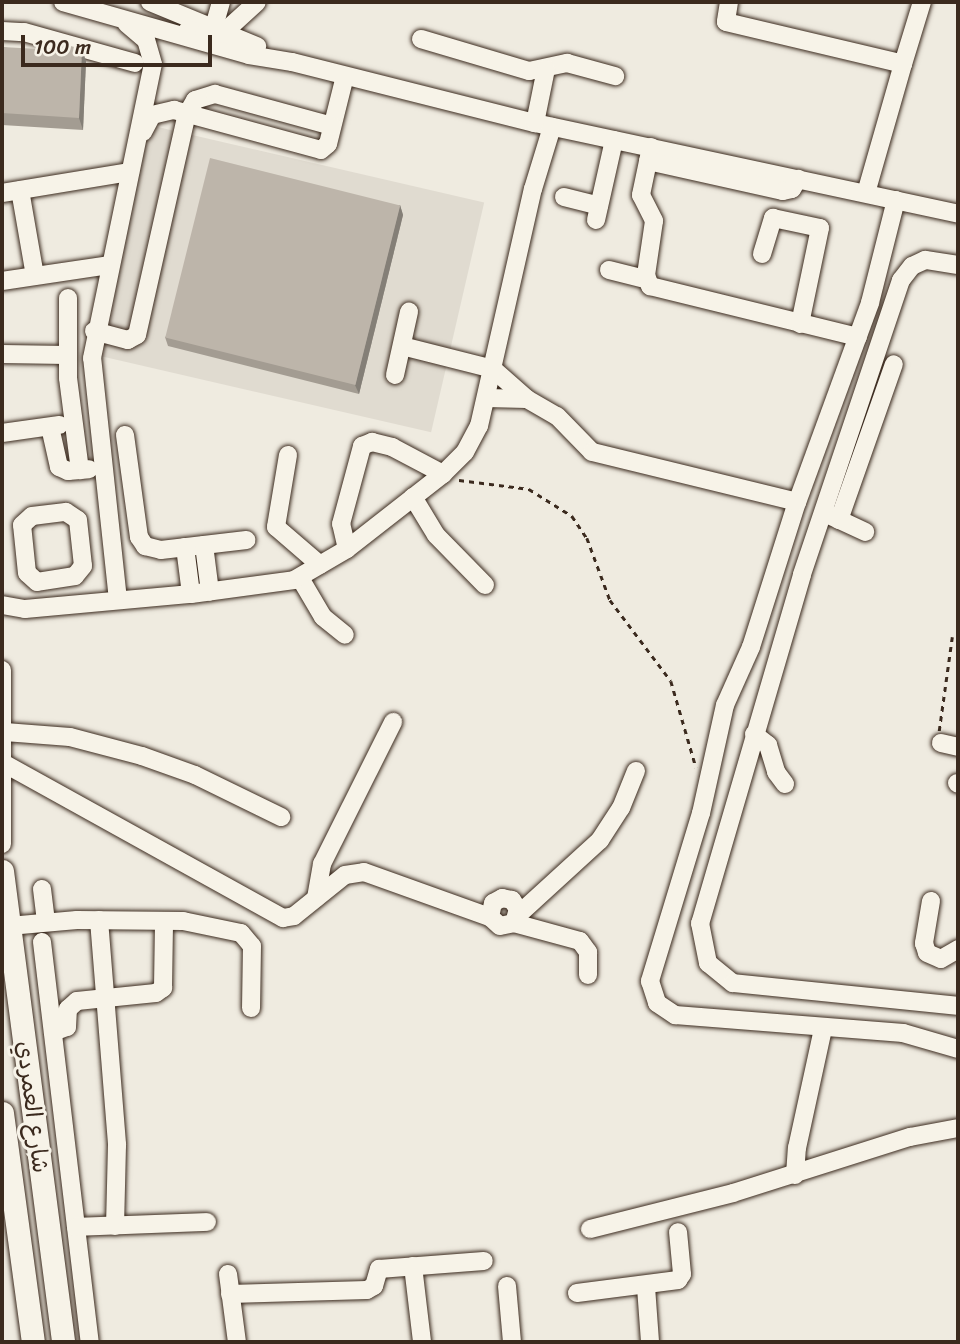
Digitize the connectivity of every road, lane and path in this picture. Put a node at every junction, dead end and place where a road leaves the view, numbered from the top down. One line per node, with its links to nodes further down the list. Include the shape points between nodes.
1 (63, 2): 9 (street)
2 (86, 2): 12 (street, via 198,34)
3 (150, 2): 10 (street)
4 (213, 2): 10 (street, via 204,14)
5 (220, 2): 12 (street)
6 (257, 2): 12 (street)
7 (729, 2): 16 (street, via 726,22)
8 (922, 2): 16 (street)
9 (121, 19): 14 (street, via 249,55); 25 (street, via 146,40 153,57)
10 (188, 20): 12 (street)
11 (2, 31): 15 (street, via 24,32)
12 (218, 32): 14 (street)
13 (421, 39): 17 (street, via 523,70)
14 (292, 62): 18 (street)
15 (135, 63)
16 (904, 64): 28 (street)
17 (546, 69): 19 (street, via 573,63); 22 (street)
18 (342, 76): 21 (street); 22 (street)
19 (615, 76)
20 (187, 114): 21 (street, via 195,100 215,94); 21 (street, via 317,151 327,147); 25 (street, via 168,109 152,115); 42 (street, via 137,335 128,340)
21 (334, 120)
22 (543, 125): 23 (street); 48 (street)
23 (614, 139): 24 (street); 29 (street, via 597,213)
24 (649, 154): 28 (street); 37 (street, via 641,195 654,221)
25 (132, 163): 26 (street); 33 (street)
26 (20, 190): 27 (street); 36 (street)
27 (2, 193)
28 (866, 193): 30 (street)
29 (563, 198)
30 (896, 200): 31 (street); 43 (street)
31 (958, 214)
32 (762, 254): 41 (street, via 773,218 820,228)
33 (108, 265): 36 (street); 39 (street)
34 (958, 265): 62 (street, via 925,260 912,266 901,280)
35 (610, 270): 37 (street)
36 (35, 276): 38 (street)
37 (646, 279): 41 (street, via 657,290)
38 (2, 281)
39 (98, 312): 42 (street); 46 (street, via 68,305)
40 (409, 312): 44 (street)
41 (800, 324): 43 (street)
42 (94, 331): 57 (street, via 92,372)
43 (858, 337): 61 (street)
44 (402, 346): 48 (street); 49 (street)
45 (2, 355): 46 (street)
46 (67, 355): 52 (street)
47 (894, 364): 62 (street)
48 (492, 369): 50 (street); 51 (street)
49 (395, 375)
50 (486, 398): 51 (street); 59 (street, via 475,435)
51 (527, 399): 61 (street, via 557,416 592,452)
52 (73, 424): 53 (street); 58 (street)
53 (50, 427): 54 (street); 58 (street, via 59,467)
54 (2, 433)
55 (125, 435): 66 (street, via 141,542 155,551)
56 (288, 455): 68 (street, via 276,527)
57 (102, 467): 58 (street); 74 (street)
58 (80, 470)
59 (443, 474): 60 (street); 67 (street, via 399,449 372,442 362,446 341,524); 87 (path, via 475,484 529,489 572,516 587,538 610,600 671,681)
60 (413, 497): 67 (street); 71 (street, via 436,535)
61 (797, 502): 87 (street, via 751,648 725,705)
62 (831, 516): 63 (street); 82 (street)
63 (865, 532)
64 (246, 540): 65 (street)
65 (204, 545): 66 (street); 72 (street)
66 (185, 547): 73 (street)
67 (347, 549): 68 (street)
68 (320, 565): 69 (street)
69 (300, 578): 72 (street); 77 (street, via 323,617)
70 (56, 580): 70 (street, via 75,576 83,566 78,520 66,512 32,516 21,530 30,577 37,582); 76 (street)
71 (485, 585)
72 (210, 592): 73 (street)
73 (191, 594): 74 (street)
74 (118, 600): 76 (street)
75 (2, 605): 76 (street, via 25,609)
76 (59, 605)
77 (345, 635)
78 (952, 637): 83 (path, via 938,742)
79 (2, 670): 81 (street)
80 (393, 722): 93 (street, via 321,864)
81 (5, 732): 84 (street); 88 (street, via 70,737 142,756 195,775)
82 (754, 734): 86 (street, via 768,745); 106 (street, via 701,912 702,945 713,970 741,985)
83 (950, 745)
84 (5, 764): 89 (street); 93 (street, via 283,918 294,916)
85 (635, 771): 92 (street, via 621,808 600,840 572,869)
86 (785, 784)
87 (706, 793): 108 (street, via 650,974 653,996 668,1012 687,1017)
88 (281, 817)
89 (2, 844)
90 (2, 871): 101 (main road, شارع العمردي)
91 (42, 889): 99 (street)
92 (540, 891): 94 (street); 97 (street)
93 (316, 898): 96 (street, via 345,875 364,872)
94 (507, 898): 96 (street, via 493,903); 97 (street, via 516,904)
95 (931, 901): 103 (street, via 924,943 928,953 941,959)
96 (490, 917): 97 (street, via 500,926)
97 (516, 919): 104 (street, via 580,941 588,953)
98 (99, 920): 99 (street); 100 (street); 105 (street)
99 (46, 921): 101 (street)
100 (164, 921): 105 (street, via 163,988 156,993); 107 (street, via 216,926 249,938)
101 (9, 926): 114 (main road, شارع العمردي)
102 (42, 942): 109 (street)
103 (958, 949)
104 (588, 975)
105 (105, 998): 109 (street, via 73,1002 67,1027); 116 (street, via 119,1173)
106 (958, 1006)
107 (251, 1008)
108 (823, 1029): 110 (street, via 916,1034); 113 (street)
109 (53, 1032): 117 (street)
110 (958, 1049)
111 (2, 1114): 127 (main road, شارع العمردي)
112 (958, 1128): 113 (street, via 910,1137)
113 (795, 1175): 118 (street)
114 (44, 1201): 128 (main road, شارع العمردي); 129 (main road, via 59,1240)
115 (206, 1222): 116 (street)
116 (115, 1226): 117 (street)
117 (76, 1227): 130 (street)
118 (590, 1229)
119 (678, 1231): 124 (street, via 681,1277)
120 (484, 1261): 121 (street)
121 (413, 1266): 126 (street, via 377,1270 374,1286 367,1290); 132 (street)
122 (228, 1274): 126 (street)
123 (507, 1286): 133 (street)
124 (646, 1287): 125 (street); 134 (street)
125 (577, 1293)
126 (230, 1294): 131 (street)
127 (33, 1342)
128 (62, 1342)
129 (77, 1342)
130 (90, 1342)
131 (237, 1342)
132 (422, 1342)
133 (512, 1342)
134 (650, 1342)

